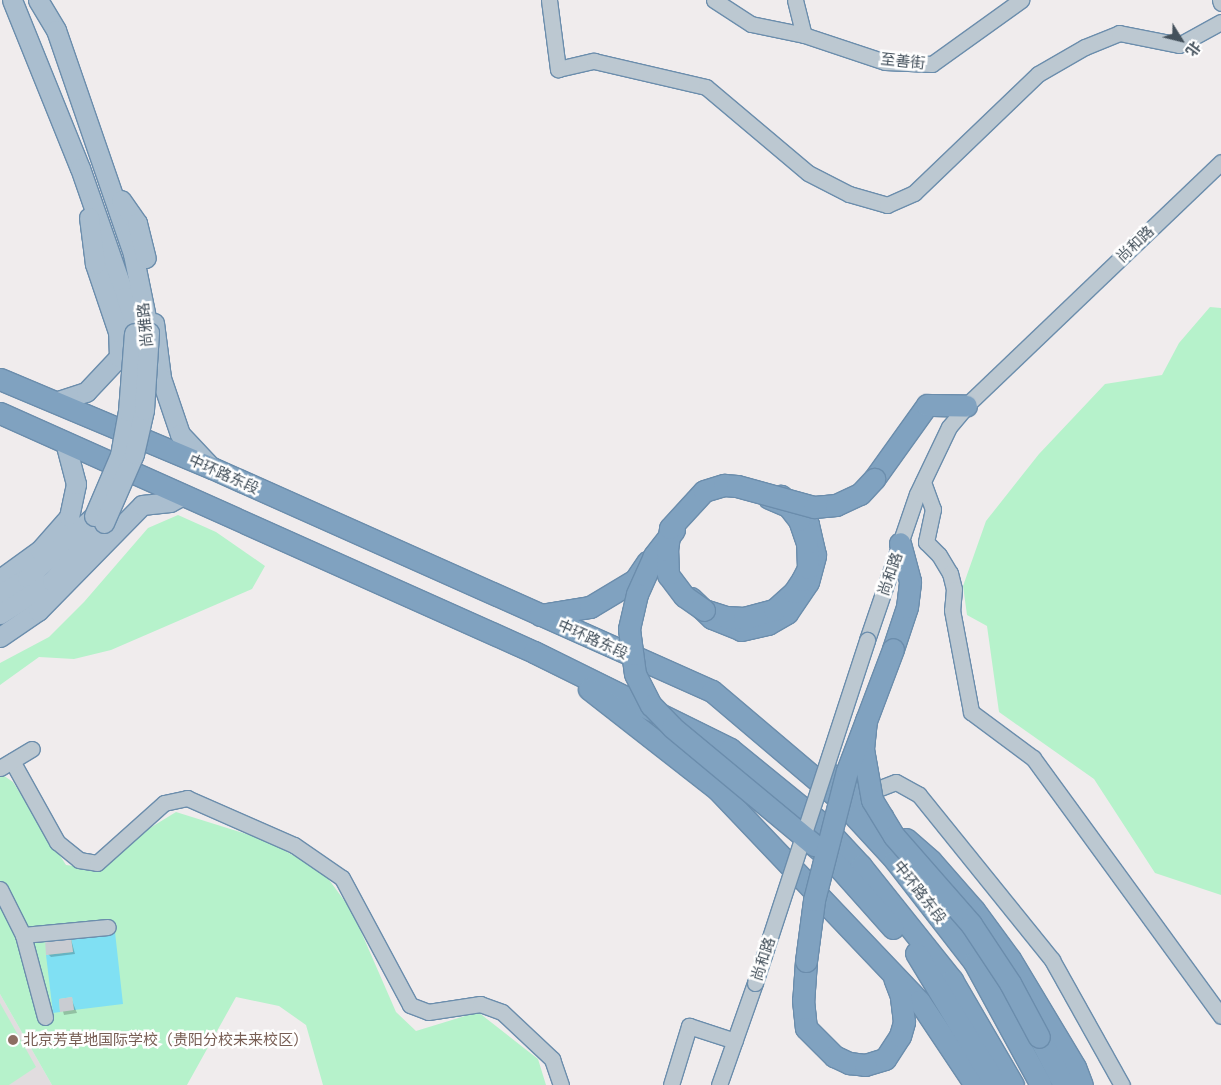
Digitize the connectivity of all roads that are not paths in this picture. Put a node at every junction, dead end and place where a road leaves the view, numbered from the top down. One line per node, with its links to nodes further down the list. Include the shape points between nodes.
1 (38, 0): 10 (main road, 尚雅路, via 56,30)
2 (549, 0): 7 (street, via 558,69 594,61 706,87 808,173 849,194 887,205 914,193 1038,74 1085,47 1119,33 1179,45)
3 (714, 0): 8 (street, 至善街, via 751,24)
4 (795, 0): 8 (street)
5 (1021, 0): 8 (street, 至善街, via 932,64 886,62)
6 (18, 4): 11 (main road, 尚雅路)
7 (1221, 22)
8 (804, 35)
9 (1221, 162): 15 (street, 尚和路)
10 (105, 177): 12 (main road, 尚雅路, via 133,254); 18 (main road, via 137,223 147,265 161,378 180,434)
11 (86, 186): 12 (main road, 尚雅路, via 125,297); 14 (main road, via 95,264 118,332 119,357 86,392)
12 (142, 333): 21 (main road, 尚雅路, bridge, via 120,455)
13 (0, 379): 14 (highway, 中环路东段)
14 (55, 402): 18 (highway, 中环路东段)
15 (966, 406): 19 (street, 尚和路, via 949,427); 22 (highway, bridge, via 927,405 874,479 860,494 836,506 814,507 756,489 724,484 704,491 687,506 670,528 668,576 684,596 704,610 726,617 744,618 774,610 794,592 808,568 807,543 799,520 788,506 731,490 712,496 692,508)
16 (0, 413): 17 (highway, 中环路东段)
17 (66, 442): 20 (highway, 中环路东段); 24 (main road, via 76,484 69,516 40,550)
18 (212, 468): 27 (highway, 中环路东段)
19 (923, 482): 23 (street, 尚和路); 41 (street, via 933,509 926,542 950,573 954,590 952,610 971,712 1033,758)
20 (184, 495): 28 (main road, via 170,502 142,505 38,611); 29 (highway, 中环路东段)
21 (99, 519): 25 (main road, 尚雅路, via 27,578); 26 (main road, 尚雅路, via 52,581)
22 (674, 530): 27 (highway, via 672,554 680,581 712,618 741,630 768,624 787,613 808,582 815,555 808,524 797,509 771,488 749,481 730,480 702,488 683,503 635,580 590,607); 39 (highway, bridge, via 654,556 637,594 629,630 635,674 651,705 672,727 835,863)
23 (900, 543): 31 (highway, bridge, via 910,581 907,607); 43 (street, 尚和路, bridge)
24 (0, 579)
25 (0, 594)
26 (0, 614)
27 (540, 615): 30 (highway, 中环路东段)
28 (0, 637)
29 (553, 661): 35 (highway, 中环路东段, via 730,749 821,823); 40 (highway, via 717,789)
30 (712, 691): 34 (highway, via 776,731); 50 (highway, 中环路东段, via 836,796 895,860 974,962)
31 (866, 720): 40 (highway, bridge, via 847,771 816,890 806,961 806,1028 834,1056 849,1063 865,1065 885,1059 900,1036 904,1022 901,996); 51 (highway, bridge, via 864,757 872,800 894,836 971,924 1010,983)
32 (32, 749): 33 (street)
33 (6, 764): 44 (street, via 57,842 79,860 97,862 164,803 187,798 294,845 342,878 410,1005 428,1012 480,1004 502,1012 552,1059)
34 (860, 798): 52 (highway, via 931,862 974,910 1010,959 1075,1067); 53 (street, via 864,792 896,782 919,795 1052,960)
35 (861, 866): 39 (highway); 49 (highway, 中环路东段, via 952,980)
36 (0, 889): 38 (street)
37 (108, 927): 38 (street)
38 (23, 935): 42 (street)
39 (926, 970): 48 (highway)
40 (891, 971): 47 (highway, via 919,1001)
41 (1221, 1016)
42 (45, 1017)
43 (735, 1041): 45 (street, via 689,1026); 46 (street, 尚和路)
44 (561, 1085)
45 (671, 1085)
46 (719, 1085)
47 (975, 1085)
48 (996, 1085)
49 (1013, 1085)
50 (1041, 1085)
51 (1064, 1085)
52 (1082, 1085)
53 (1122, 1085)

